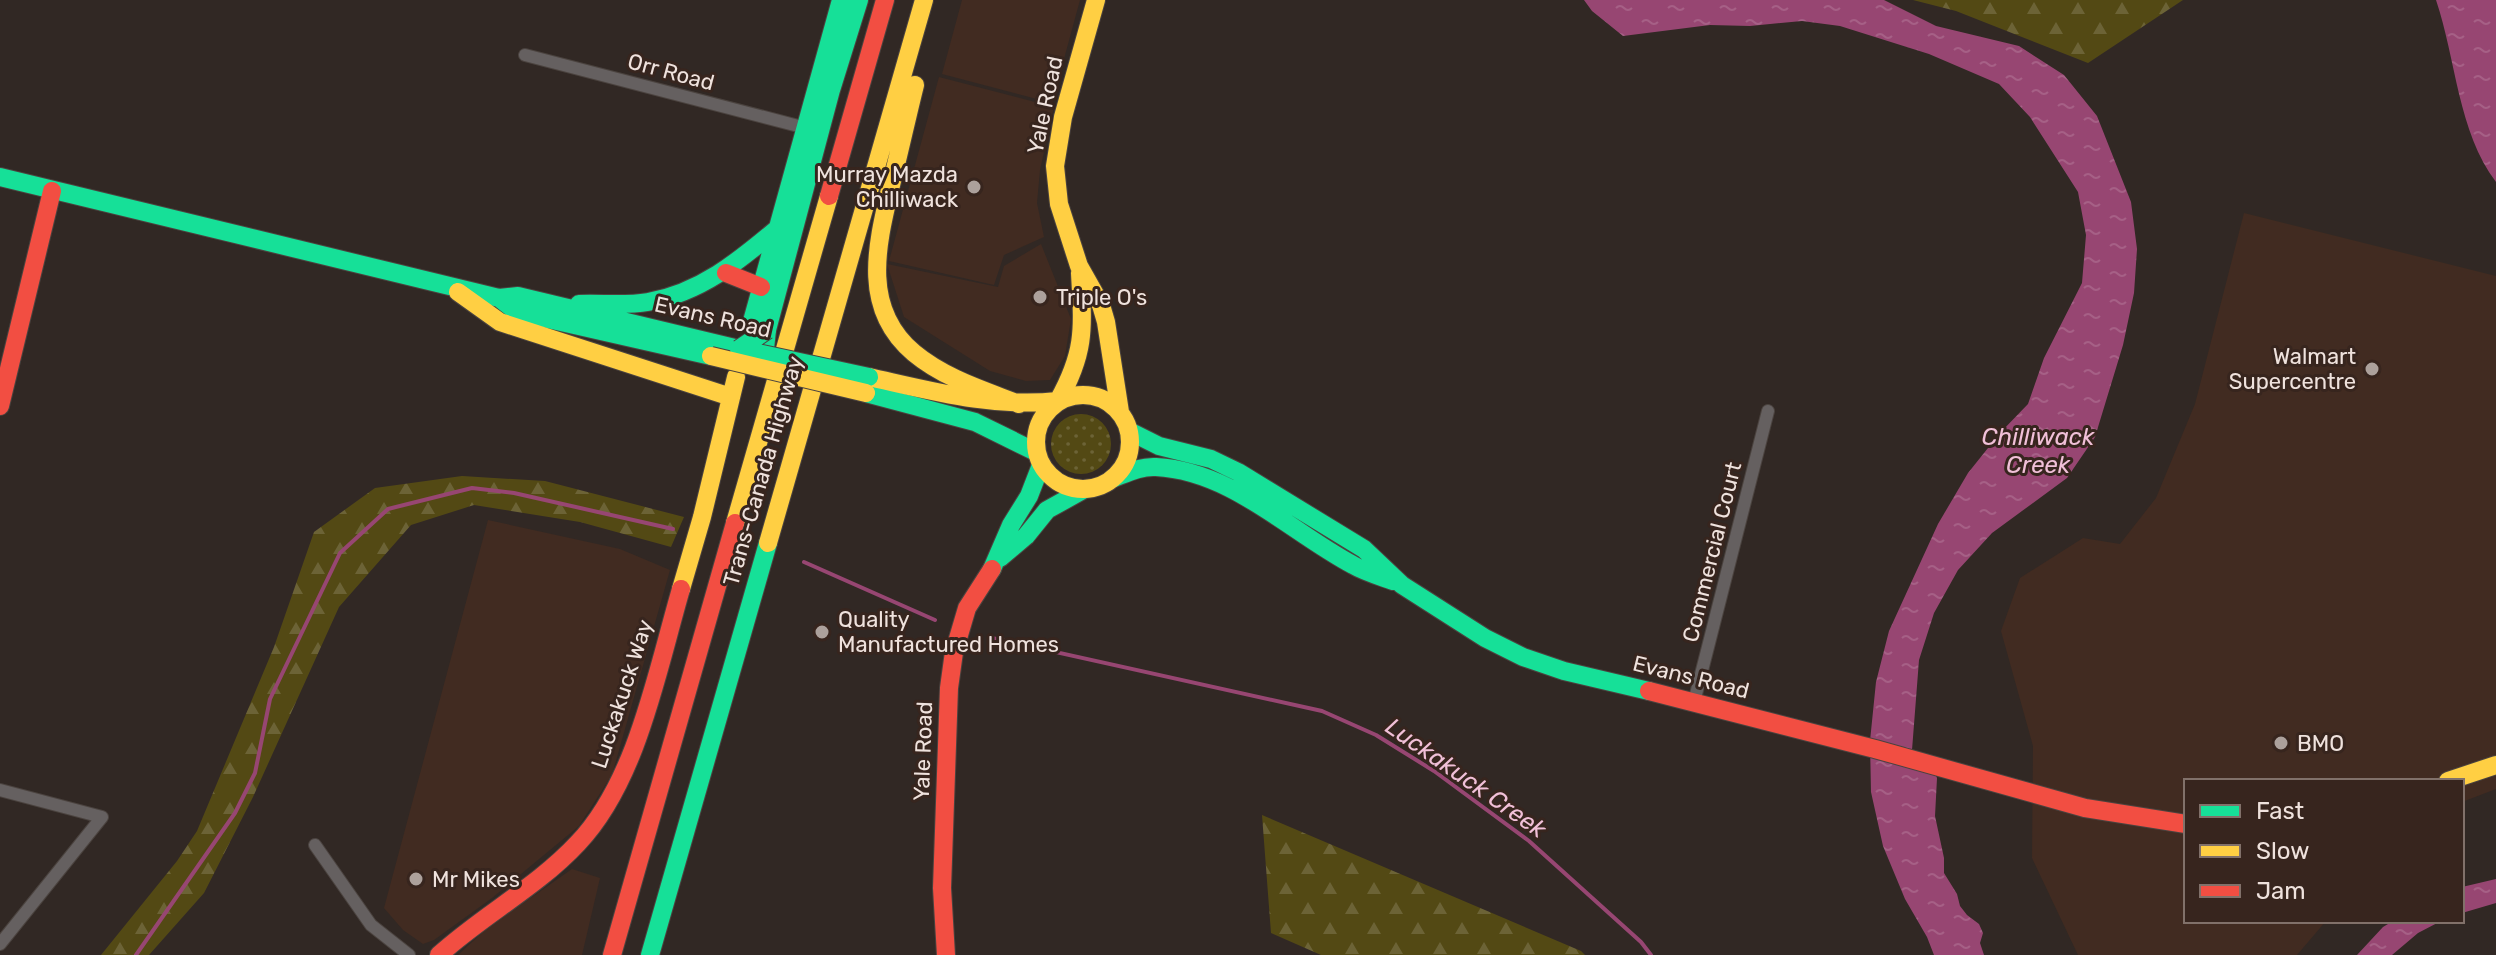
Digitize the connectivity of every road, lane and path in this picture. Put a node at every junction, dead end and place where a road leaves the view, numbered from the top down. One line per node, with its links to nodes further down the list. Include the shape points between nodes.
1 (841, 0): 8 (main road)
2 (859, 0): 18 (main road)
3 (885, 0): 45 (main road, Trans-Canada Highway)
4 (924, 0): 46 (main road, Trans-Canada Highway)
5 (936, 0): 26 (main road, via 877,246 876,287 886,320 923,361)
6 (1096, 0): 12 (main road, Yale Road, via 1055,166 1059,204)
7 (525, 55): 8 (street, Orr Road)
8 (806, 128): 11 (main road)
9 (0, 177): 10 (main road, Evans Road)
10 (52, 191): 14 (main road, Evans Road); 27 (main road)
11 (778, 228): 13 (main road); 15 (main road)
12 (1079, 266): 25 (main road, Yale Road, via 1084,347); 29 (main road, Yale Road, via 1101,305)
13 (726, 273): 15 (main road); 17 (main road, via 645,303)
14 (449, 286): 16 (main road, Evans Road); 24 (main road, via 500,322)
15 (761, 287): 18 (main road)
16 (499, 298): 17 (main road, Evans Road, via 518,296); 20 (main road, Evans Road, via 517,312)
17 (560, 305): 20 (main road, Evans Road)
18 (759, 327): 19 (main road, bridge); 21 (main road, bridge)
19 (739, 349): 20 (main road, Evans Road); 21 (main road, Evans Road, bridge)
20 (713, 350): 21 (main road, Evans Road, bridge)
21 (763, 362): 23 (main road, Evans Road, bridge)
22 (736, 377): 24 (main road, Luckakuck Way)
23 (868, 385): 26 (main road, Evans Road); 31 (main road, Evans Road, via 989,426)
24 (731, 397): 44 (main road, Luckakuck Way, via 702,517 632,754 615,792 594,826 566,855)
25 (1058, 401): 26 (main road, Evans Road); 29 (main road, via 1084,394); 31 (main road, via 1038,426)
26 (1019, 404)
27 (0, 406)
28 (1768, 411): 36 (street, Commercial Court)
29 (1120, 412): 30 (main road)
30 (1129, 431): 32 (main road, via 1128,457); 35 (main road, Evans Road, via 1238,472 1364,549)
31 (1039, 459): 33 (main road, via 1059,484); 34 (main road, Yale Road, via 1029,496)
32 (1114, 478): 33 (main road); 35 (main road, Evans Road, via 1153,467 1205,477 1355,566)
33 (1083, 490): 34 (main road, Yale Road, via 1047,510)
34 (998, 559): 47 (main road, Yale Road, via 967,608 954,652 942,888)
35 (1402, 585): 36 (main road, Evans Road, via 1523,657)
36 (1694, 702): 40 (main road, Evans Road, via 2117,815)
37 (2496, 765): 38 (main road)
38 (2454, 779)
39 (0, 790): 42 (street, via 102,817)
40 (2184, 824)
41 (315, 845): 43 (street, via 371,925)
42 (0, 944)
43 (409, 955)
44 (439, 955)
45 (612, 955)
46 (650, 955)
47 (946, 955)

